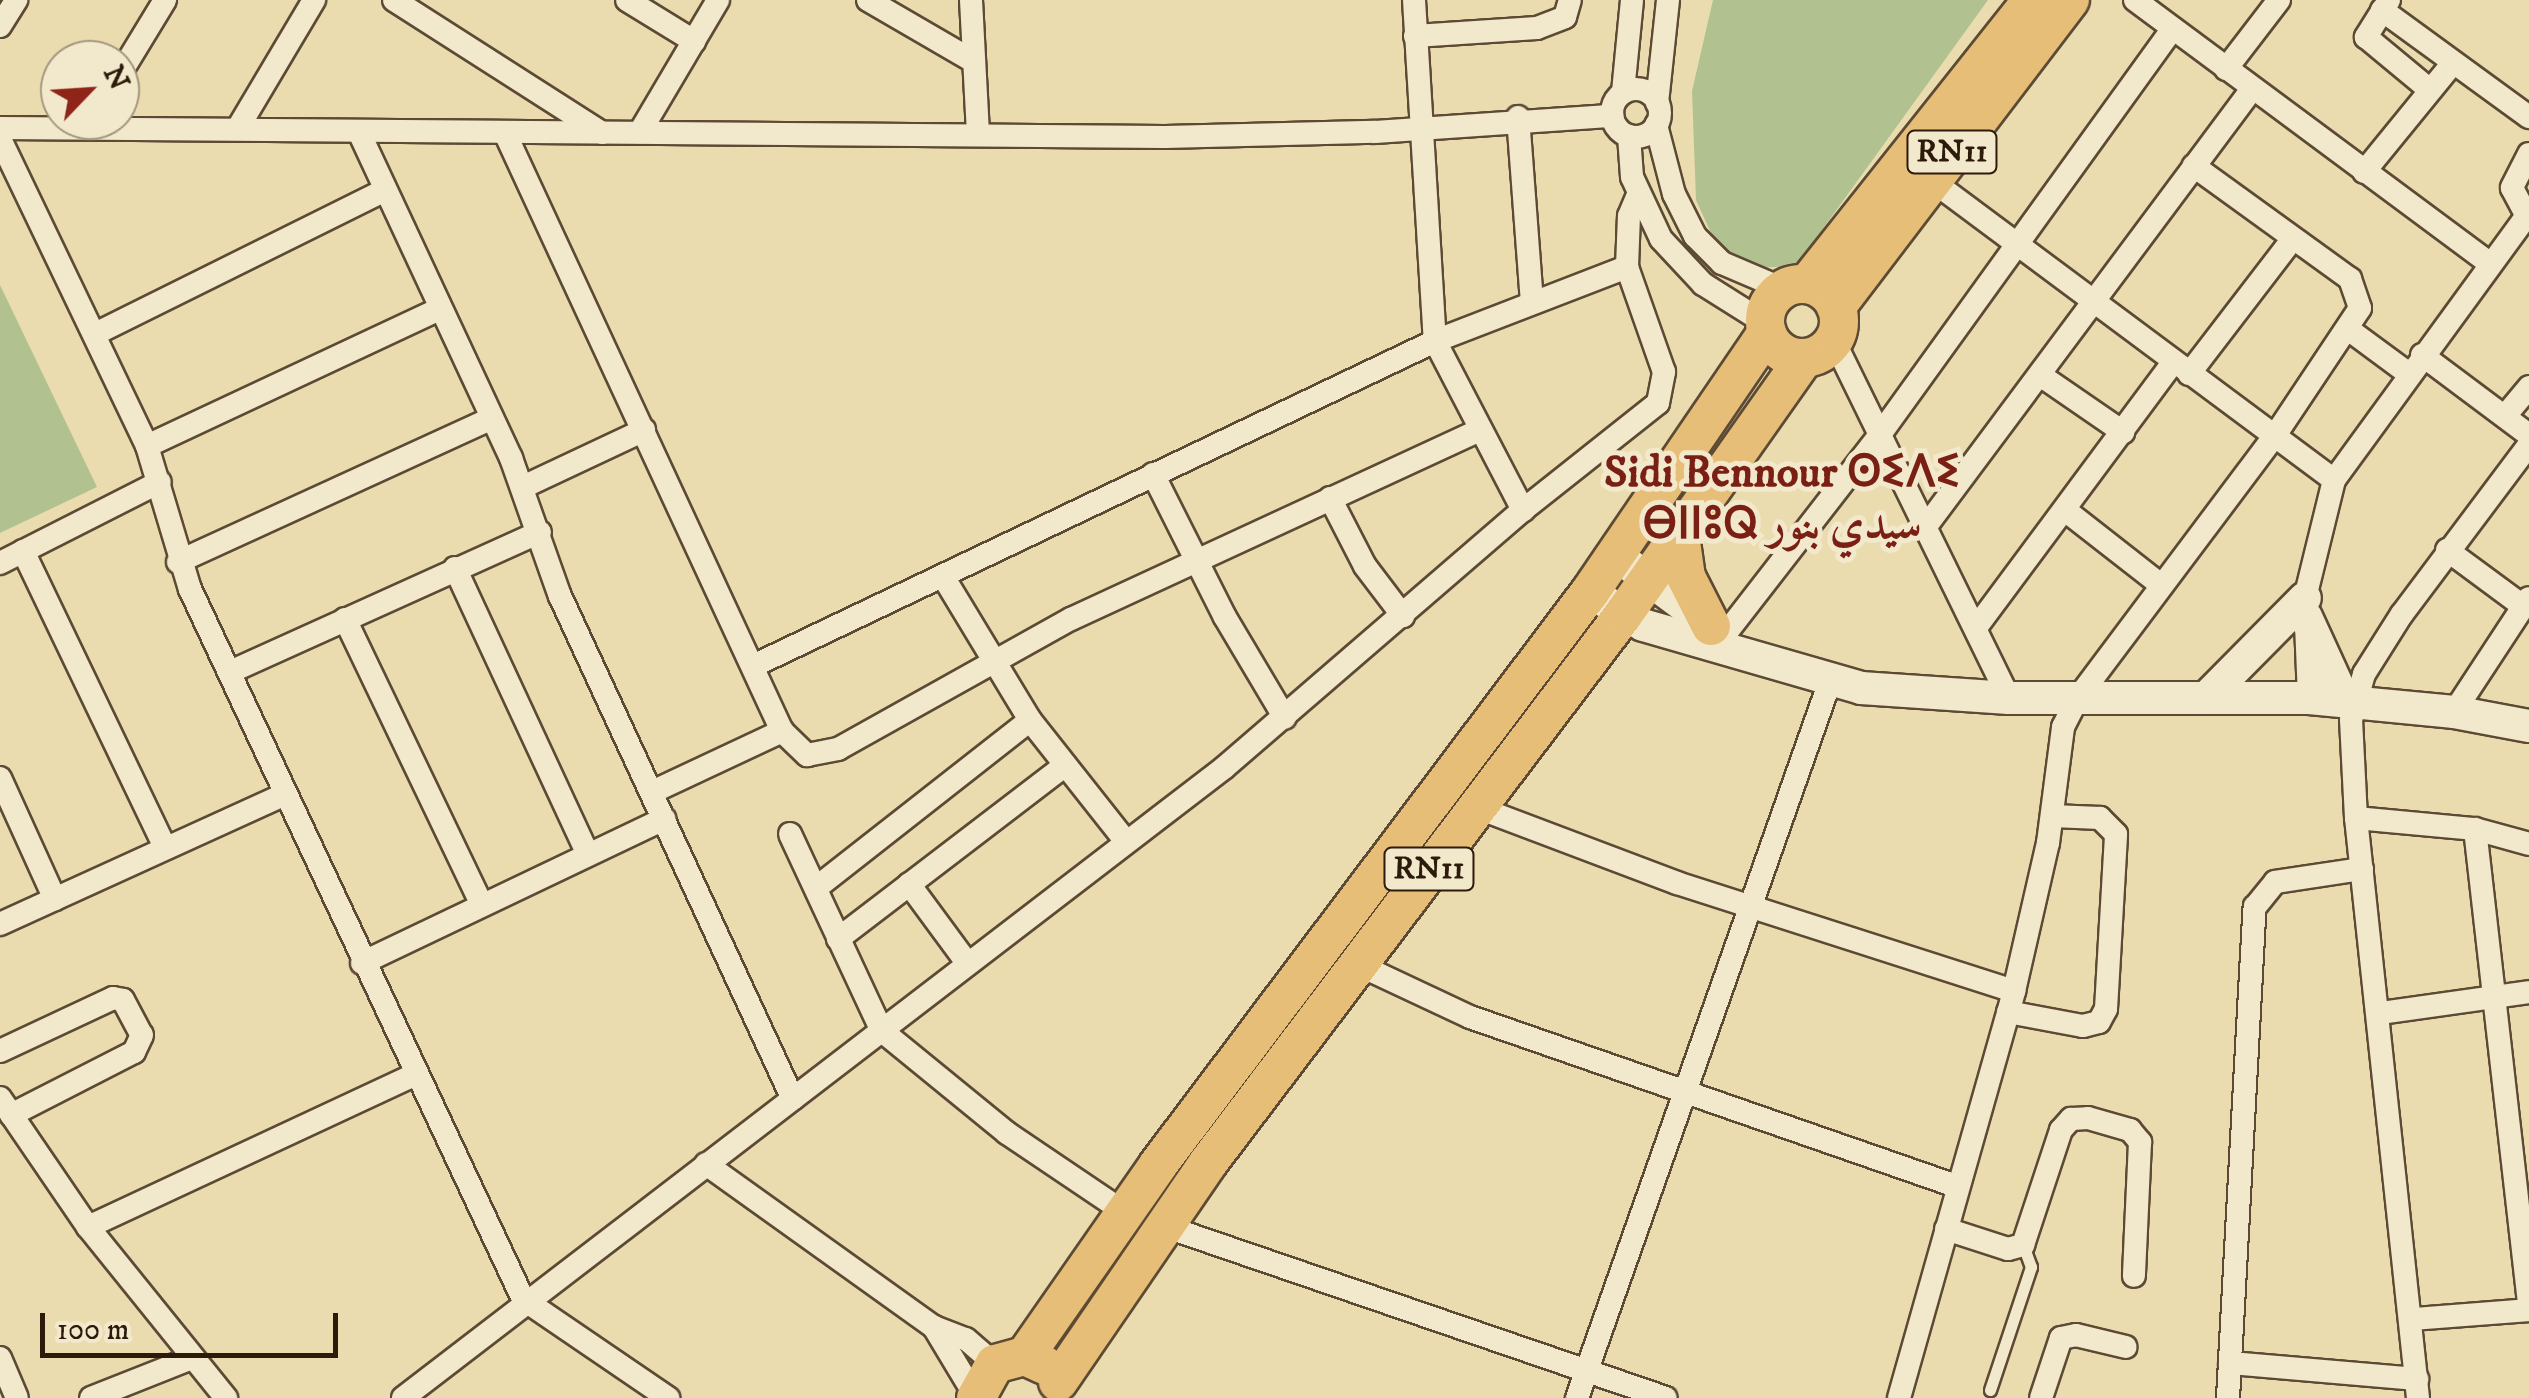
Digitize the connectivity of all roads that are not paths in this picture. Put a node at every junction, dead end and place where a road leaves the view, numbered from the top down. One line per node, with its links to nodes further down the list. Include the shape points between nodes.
1 (16, 0): 18 (street)
2 (164, 0): 21 (street)
3 (314, 0): 36 (street)
4 (394, 0): 41 (street)
5 (626, 0): 22 (street)
6 (718, 0): 22 (street)
7 (868, 0): 23 (street)
8 (971, 0): 23 (street)
9 (1414, 0): 20 (street)
10 (1570, 0): 20 (street, via 1564,16 1547,26)
11 (1632, 0): 28 (street)
12 (1668, 0): 29 (street)
13 (2032, 0): 59 (main road, RN11)
14 (2070, 0): 48 (main road, RN11)
15 (2135, 0): 19 (street)
16 (2280, 0): 25 (street)
17 (2386, 5): 24 (street); 27 (street, via 2366,33 2368,41)
18 (0, 26)
19 (2172, 29): 25 (street); 53 (street)
20 (1416, 36): 37 (street)
21 (140, 40)
22 (694, 40): 39 (street)
23 (973, 60): 42 (street)
24 (2453, 63): 27 (street); 32 (street)
25 (2226, 69): 26 (street)
26 (2252, 89): 46 (street); 47 (street)
27 (2430, 90): 47 (street)
28 (1623, 92): 29 (street, via 1638,89); 30 (street)
29 (1657, 114): 43 (street, via 1644,135); 59 (street, via 1674,194 1695,236 1722,263)
30 (1612, 116): 31 (street); 43 (street)
31 (1518, 117): 37 (street); 57 (street)
32 (2529, 117)
33 (140, 125): 36 (street)
34 (40, 126): 35 (street)
35 (0, 128)
36 (238, 128): 38 (street)
37 (1420, 129): 42 (street, via 1246,136); 63 (street)
38 (359, 132): 40 (street); 49 (street)
39 (640, 132): 41 (street); 42 (street)
40 (505, 133): 41 (street); 70 (street)
41 (602, 133)
42 (978, 134)
43 (1629, 136): 50 (street)
44 (0, 139): 62 (street)
45 (2529, 154): 51 (street, via 2512,188)
46 (2194, 166): 52 (street); 56 (street)
47 (2364, 172): 54 (street)
48 (1931, 180): 53 (street); 59 (main road, RN11)
49 (383, 191): 58 (street); 62 (street)
50 (1638, 195): 55 (street, via 1629,216); 60 (street, via 1690,274)
51 (2528, 217): 54 (street)
52 (2292, 240): 61 (street, via 2358,287 2360,308); 65 (street)
53 (2017, 241): 56 (street); 73 (street)
54 (2491, 264): 64 (street)
55 (1627, 267): 57 (street); 83 (street, via 1665,392)
56 (2095, 300): 65 (street); 66 (street)
57 (1532, 302): 63 (street)
58 (440, 309): 69 (street); 77 (street)
59 (1813, 316): 60 (main road, RN11); 60 (main road, via 1788,356); 73 (street); 87 (main road, RN11)
60 (1766, 328): 90 (main road, RN11)
61 (2348, 330): 64 (street); 75 (street)
62 (95, 334): 77 (street)
63 (1435, 341): 71 (street); 78 (street)
64 (2415, 364): 68 (street); 79 (street)
65 (2181, 368): 72 (street); 75 (street)
66 (2040, 375): 72 (street); 85 (street)
67 (2529, 387): 68 (street)
68 (2505, 416): 74 (street)
69 (492, 418): 81 (street); 92 (street)
70 (644, 430): 81 (street); 107 (street)
71 (1480, 430): 82 (street); 83 (street)
72 (2123, 432): 84 (street)
73 (1882, 433): 85 (street); 105 (street)
74 (2529, 435)
75 (2274, 436): 79 (street); 97 (street)
76 (2529, 445): 88 (street)
77 (146, 446): 80 (street)
78 (1153, 474): 91 (street); 95 (street)
79 (2334, 480): 100 (street)
80 (160, 482): 89 (street); 92 (street)
81 (524, 487): 86 (street)
82 (1330, 498): 91 (street); 102 (street, via 1365,566)
83 (1523, 510): 102 (street)
84 (2065, 510): 97 (street); 104 (street)
85 (1927, 525): 104 (street)
86 (540, 532): 94 (street); 122 (street, via 560,596)
87 (1680, 535): 96 (main road, RN11); 105 (main road, via 1686,577)
88 (2447, 550): 99 (street); 114 (street)
89 (22, 551): 93 (street); 132 (street)
90 (1616, 555): 96 (main road); 98 (main road, RN11)
91 (1195, 559): 106 (street); 116 (street)
92 (178, 562): 108 (street)
93 (0, 563)
94 (455, 568): 103 (street); 133 (street)
95 (944, 578): 106 (street); 107 (street)
96 (1648, 581): 101 (main road, RN11); 105 (main road)
97 (2161, 585): 113 (street)
98 (1590, 592): 101 (main road); 159 (main road, RN11)
99 (2526, 602): 115 (street)
100 (2306, 607): 110 (main road); 112 (street); 114 (main road)
101 (1623, 615): 105 (main road); 124 (main road, RN11)
102 (1403, 616): 116 (street)
103 (345, 619): 108 (street); 138 (street)
104 (1978, 625): 111 (street)
105 (1717, 636): 109 (main road)
106 (992, 660): 117 (street); 119 (street, via 826,754 799,751)
107 (753, 666): 119 (street)
108 (230, 672): 123 (street)
109 (1830, 681): 111 (main road, via 1896,693); 139 (street)
110 (2206, 697): 112 (main road); 113 (main road)
111 (2009, 698): 113 (main road)
112 (2308, 698): 114 (main road)
113 (2077, 699): 125 (street, via 2058,747)
114 (2349, 701): 115 (main road); 126 (street)
115 (2454, 712): 118 (main road)
116 (1285, 718): 130 (street)
117 (1030, 720): 120 (street); 136 (street)
118 (2529, 726)
119 (782, 731): 122 (street)
120 (1063, 767): 130 (street); 135 (street)
121 (0, 778): 137 (street)
122 (652, 792): 127 (street)
123 (285, 794): 132 (street); 142 (street)
124 (1476, 806): 139 (street); 144 (main road, RN11)
125 (2052, 816): 147 (street); 147 (street, via 2100,818 2114,828 2106,1009 2100,1022 2083,1026)
126 (2356, 818): 128 (street); 134 (street)
127 (664, 819): 133 (street); 154 (street)
128 (2475, 828): 131 (street); 146 (street)
129 (790, 834): 136 (street)
130 (1124, 839): 143 (street)
131 (2529, 844)
132 (164, 848): 137 (street)
133 (587, 853): 138 (street)
134 (2362, 869): 148 (street); 174 (street, via 2275,882 2255,907)
135 (909, 884): 141 (street); 143 (street)
136 (816, 888): 141 (street)
137 (56, 899): 140 (street)
138 (482, 905): 142 (street)
139 (1751, 906): 147 (street); 153 (street)
140 (0, 924)
141 (838, 939): 149 (street)
142 (362, 963): 151 (street)
143 (968, 964): 149 (street)
144 (1359, 965): 153 (street, via 1470,1017); 161 (main road, RN11, via 1218,1149)
145 (2529, 992): 146 (street)
146 (2496, 996): 148 (street); 152 (street)
147 (2011, 1002): 157 (street)
148 (2380, 1013): 168 (street)
149 (882, 1030): 154 (street); 159 (street, via 1008,1134)
150 (0, 1052): 155 (street, via 113,998 123,1000 142,1035 134,1052)
151 (414, 1075): 160 (street); 165 (street)
152 (2518, 1091): 158 (street)
153 (1686, 1093): 157 (street); 175 (street)
154 (792, 1099): 156 (street)
155 (6, 1107): 160 (street)
156 (706, 1164): 165 (street); 169 (street)
157 (1956, 1186): 162 (street)
158 (2523, 1192): 166 (street)
159 (1124, 1212): 173 (main road, RN11)
160 (88, 1226): 172 (street)
161 (1167, 1228): 175 (street); 177 (main road, RN11)
162 (1946, 1229): 163 (street, via 2008,1249); 187 (street)
163 (2022, 1245): 164 (street, via 2066,1124 2078,1117 2124,1127 2142,1151); 178 (lane, via 2031,1267)
164 (2134, 1276)
165 (524, 1300): 182 (street); 183 (street)
166 (2529, 1300)
167 (2529, 1310): 168 (street)
168 (2413, 1319): 176 (street)
169 (934, 1326): 173 (street); 184 (street)
170 (2126, 1347): 188 (street, via 2076,1335 2061,1338)
171 (0, 1358): 179 (street)
172 (192, 1358): 180 (street); 181 (street)
173 (1010, 1360): 177 (main road, RN11); 184 (main road, RN11)
174 (2230, 1364): 176 (street); 189 (street)
175 (1588, 1370): 185 (street); 186 (street)
176 (2418, 1389)
177 (1060, 1390)
178 (1990, 1390)
179 (18, 1398)
180 (91, 1398)
181 (226, 1398)
182 (403, 1398)
183 (668, 1398)
184 (976, 1398)
185 (1577, 1398)
186 (1666, 1398)
187 (1899, 1398)
188 (2041, 1398)
189 (2228, 1398)

